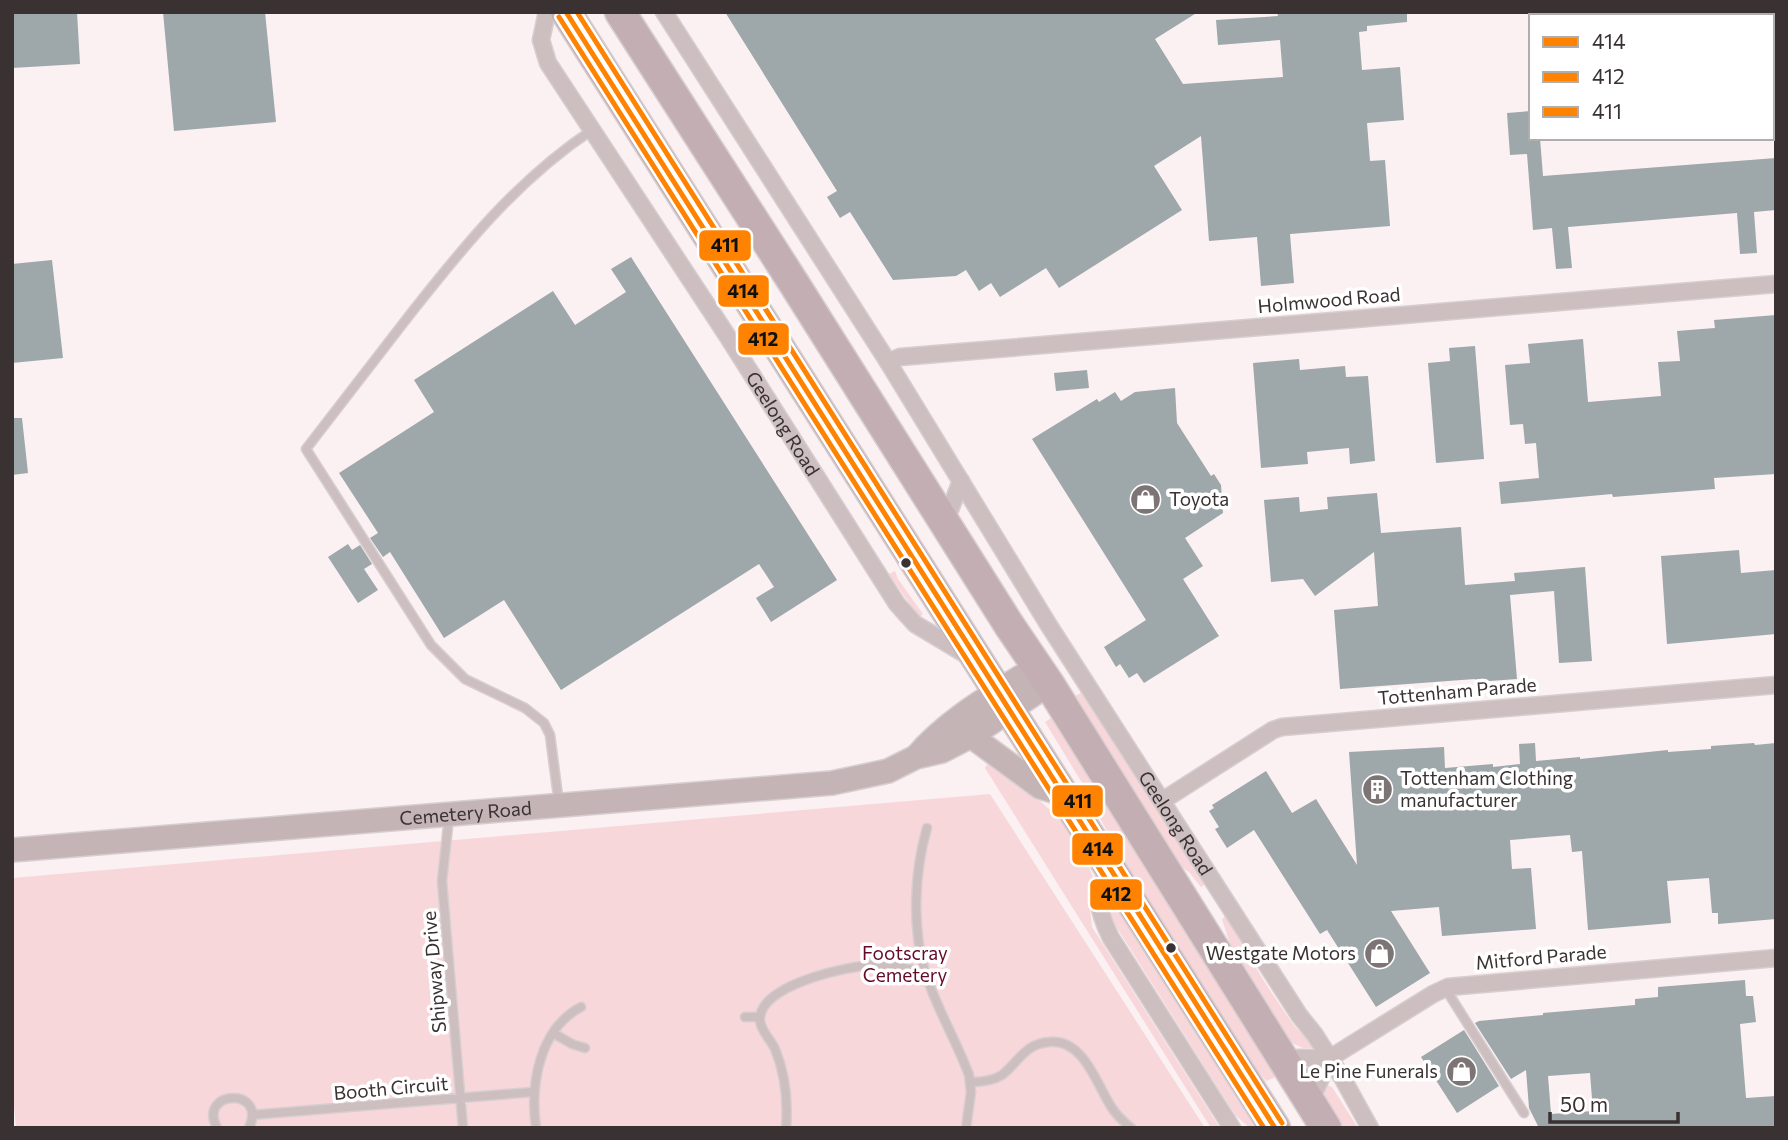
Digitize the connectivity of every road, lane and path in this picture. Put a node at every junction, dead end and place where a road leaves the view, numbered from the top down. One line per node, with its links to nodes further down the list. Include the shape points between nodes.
1 (547, 12): 5 (street, Geelong Road, via 542,51)
2 (620, 12): 9 (highway, Geelong Road)
3 (664, 12): 7 (street, Geelong Road)
4 (572, 21): 11 (highway, Geelong Road)
5 (592, 130): 11 (street, Geelong Road, via 902,610 918,627); 19 (lane, via 520,185 453,259 306,449 431,645 465,679 525,708 544,723 550,735)
6 (1776, 284): 7 (street, Holmwood Road, via 900,357)
7 (888, 362): 8 (street, Geelong Road)
8 (961, 481): 9 (street); 10 (street, Geelong Road)
9 (945, 523): 12 (highway, Geelong Road)
10 (1065, 650): 12 (street, Cemetery Road); 18 (street, Geelong Road)
11 (978, 662): 14 (highway, Geelong Road)
12 (1043, 676): 14 (street, Cemetery Road); 33 (highway, Geelong Road)
13 (1776, 685): 18 (street, Tottenham Parade, via 1282,727)
14 (1003, 701): 15 (street, Cemetery Road); 16 (street, Cemetery Road, via 929,741); 17 (highway, Geelong Road)
15 (971, 736): 16 (street, Cemetery Road, via 942,751); 17 (street, via 1040,787)
16 (916, 757): 19 (street, Cemetery Road, via 888,771 832,783)
17 (1063, 794): 23 (highway, Geelong Road)
18 (1162, 801): 32 (street, Geelong Road)
19 (559, 804): 20 (street, Cemetery Road)
20 (450, 815): 22 (street, Cemetery Road); 36 (lane, Shipway Drive, via 442,881)
21 (927, 828): 25 (lane, via 917,898)
22 (12, 850)
23 (1110, 868): 46 (street, via 1101,885 1101,918); 47 (highway, Geelong Road)
24 (1776, 958): 26 (street, Mitford Parade)
25 (926, 973): 29 (lane, via 881,965 836,970 783,990); 34 (lane)
26 (1445, 988): 32 (street, Mitford Parade); 37 (lane)
27 (581, 1007): 30 (lane, via 567,1015)
28 (745, 1017): 29 (lane)
29 (760, 1017): 43 (lane, via 782,1070)
30 (553, 1033): 31 (lane); 35 (lane)
31 (585, 1048)
32 (1330, 1058): 33 (street); 33 (street); 49 (street, Geelong Road)
33 (1296, 1080): 47 (highway, via 1285,1087); 48 (highway, Geelong Road)
34 (970, 1082): 44 (lane); 45 (lane, via 1001,1075 1030,1047 1057,1042 1085,1062 1113,1110)
35 (533, 1092): 36 (lane, Booth Circuit); 42 (lane)
36 (460, 1098): 38 (lane, Booth Circuit); 41 (lane, Shipway Drive)
37 (1524, 1113)
38 (252, 1115): 39 (lane, via 242,1099 227,1098 215,1109); 40 (lane)
39 (217, 1128)
40 (249, 1128)
41 (463, 1128)
42 (536, 1128)
43 (786, 1128)
44 (966, 1128)
45 (1131, 1128)
46 (1232, 1128)
47 (1277, 1128)
48 (1326, 1128)
49 (1370, 1128)

